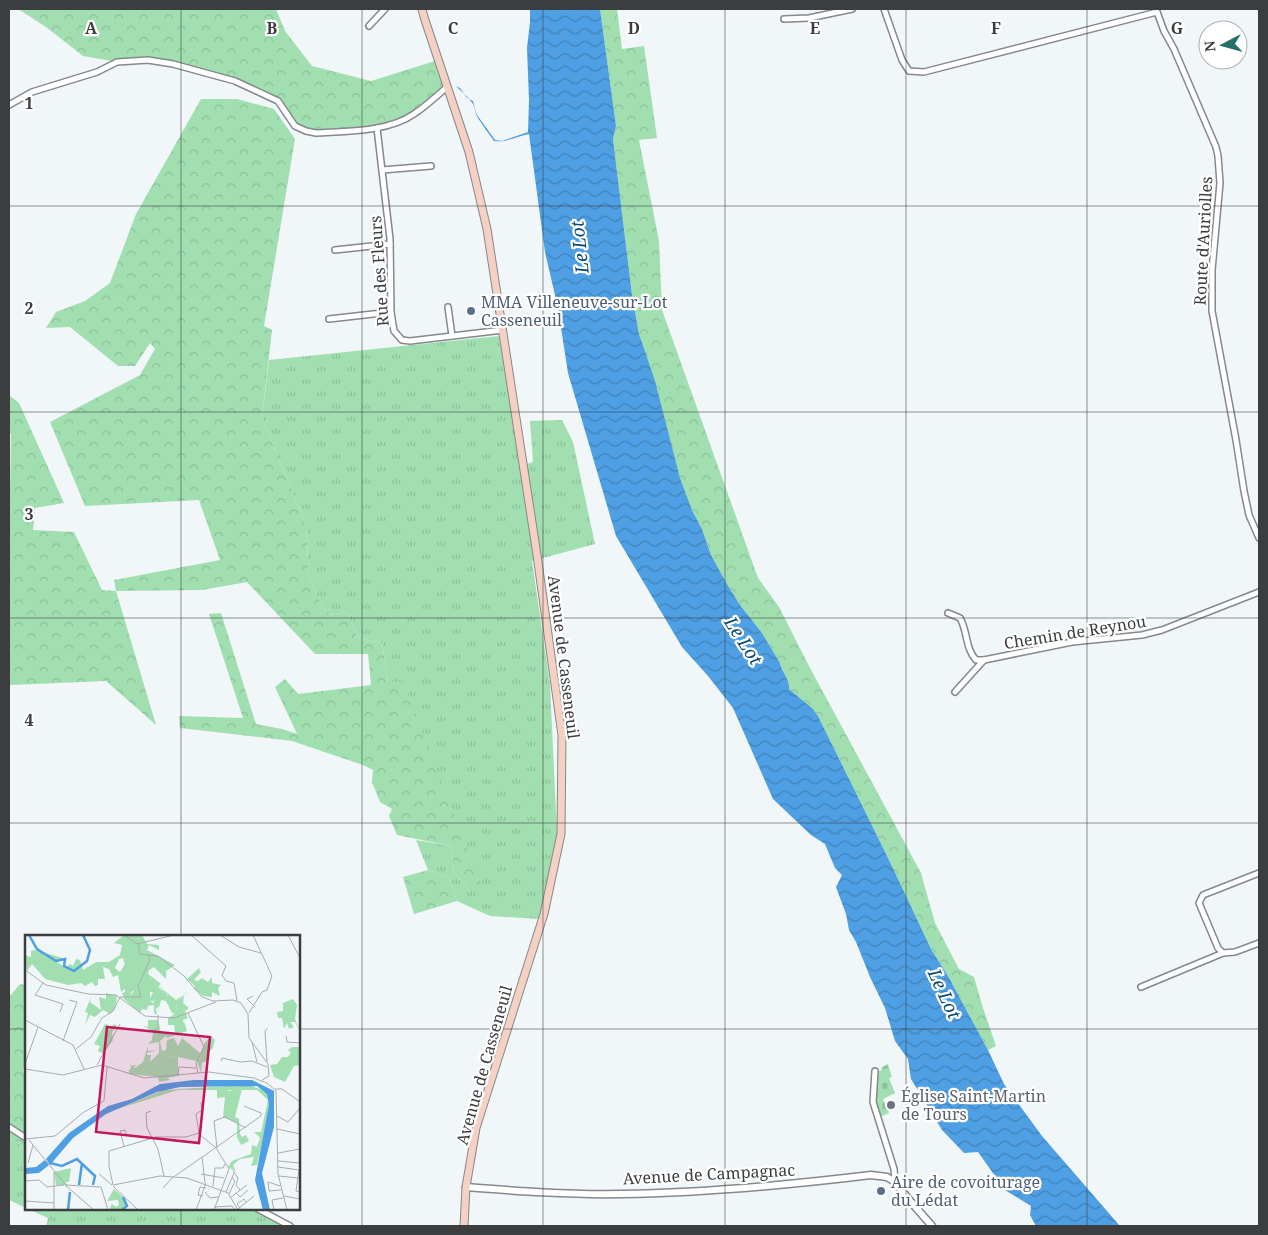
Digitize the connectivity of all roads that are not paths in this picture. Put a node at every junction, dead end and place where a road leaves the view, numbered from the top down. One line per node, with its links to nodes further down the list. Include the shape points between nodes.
1 (384, 9): 7 (street)
2 (422, 9): 8 (main road, Avenue de Casseneuil)
3 (852, 9): 6 (street, via 810,18)
4 (884, 9): 5 (street, via 902,60 909,71 924,72)
5 (1158, 10): 20 (street, Route d'Auriolles, via 1218,156 1220,183 1212,270 1212,311 1244,491 1249,515)
6 (784, 19)
7 (369, 26)
8 (448, 87): 10 (street, via 414,114); 18 (main road, Avenue de Casseneuil, via 470,152 488,230)
9 (9, 106): 10 (street, via 32,92 97,72 117,62 148,60 235,81 278,101 295,126 316,134)
10 (377, 128): 12 (street, Rue des Fleurs)
11 (431, 166): 12 (street)
12 (382, 170): 13 (street, Rue des Fleurs)
13 (390, 244): 14 (street); 16 (street, Rue des Fleurs)
14 (335, 250)
15 (448, 308): 19 (street)
16 (391, 312): 17 (street); 19 (street, Rue des Fleurs, via 394,331 402,340)
17 (329, 319)
18 (503, 330): 19 (street, Rue des Fleurs); 33 (main road, Avenue de Casseneuil, via 562,735 561,834 544,914 476,1128)
19 (452, 336)
20 (1259, 538)
21 (1259, 592): 23 (street, Chemin de Reynou, via 1142,635 1072,642)
22 (948, 613): 23 (street, Chemin de Reynou, via 960,618 964,625 972,656 976,660)
23 (984, 660): 24 (street)
24 (955, 692)
25 (1259, 874): 27 (street, via 1203,895 1199,903)
26 (1259, 943): 27 (street)
27 (1223, 953): 28 (street)
28 (1141, 987)
29 (875, 1071): 32 (street, via 873,1102)
30 (9, 1127): 31 (street)
31 (25, 1137)
32 (895, 1182): 33 (street, Avenue de Campagnac, via 887,1177 871,1175 741,1189 620,1194); 37 (street)
33 (466, 1187): 36 (main road, Avenue de Casseneuil)
34 (260, 1210): 35 (street)
35 (290, 1226)
36 (464, 1226)
37 (932, 1226)

